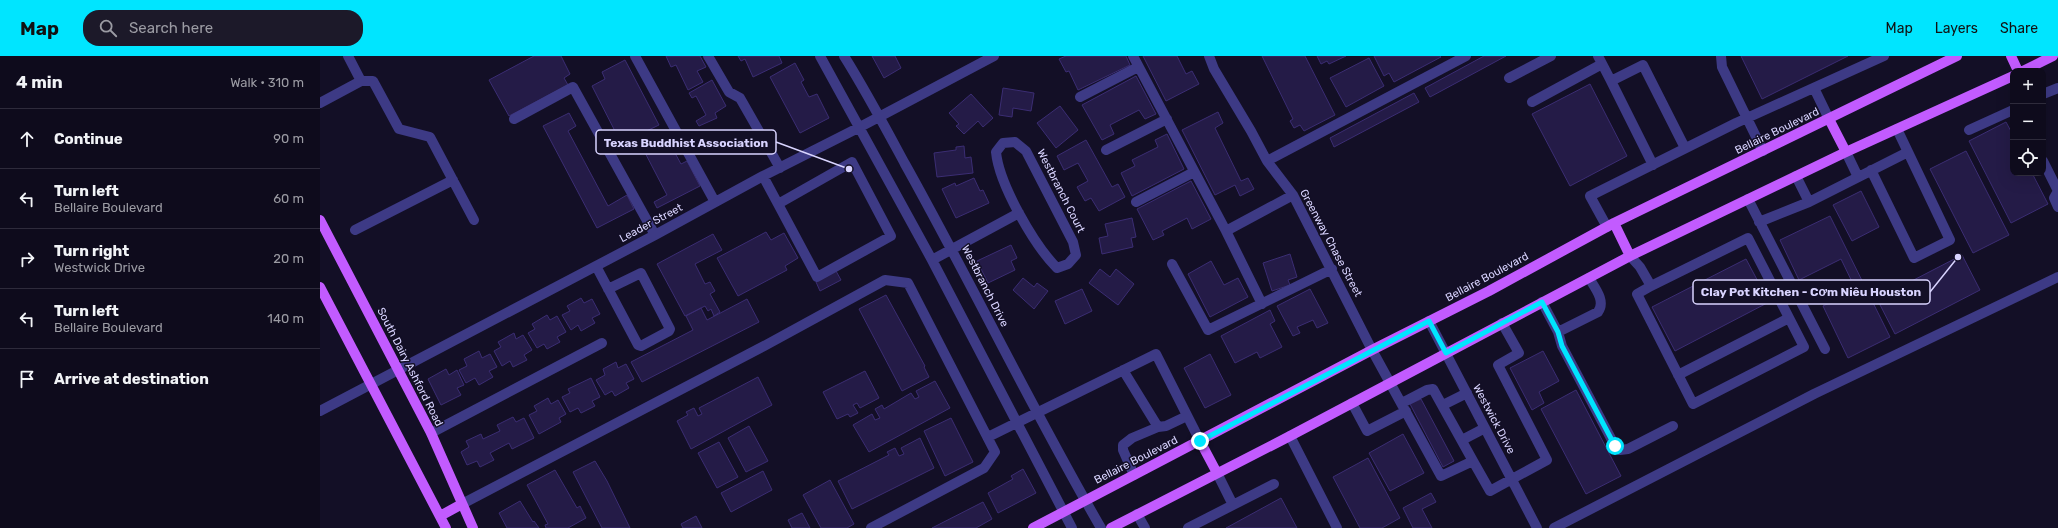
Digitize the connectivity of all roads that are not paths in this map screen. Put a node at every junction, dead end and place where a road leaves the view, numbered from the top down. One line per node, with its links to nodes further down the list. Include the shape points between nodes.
1 (348, 56): 22 (street)
2 (635, 56): 57 (street)
3 (708, 56): 47 (street, via 729,92 740,98)
4 (820, 56): 36 (street)
5 (844, 56): 31 (street, Westbranch Drive)
6 (994, 56): 31 (street, Leader Street)
7 (1132, 56): 17 (street)
8 (1209, 56): 44 (street, Greenway Chase Street)
9 (1466, 56): 44 (street)
10 (1550, 56): 21 (street)
11 (1721, 56): 34 (street, via 1722,67)
12 (1884, 56): 24 (street)
13 (1957, 56): 35 (main road, Bellaire Boulevard)
14 (2011, 56): 18 (main road)
15 (2054, 56): 19 (main road)
16 (1600, 60): 23 (street); 29 (street)
17 (1138, 67): 27 (street); 33 (street)
18 (2017, 68)
19 (2029, 68)
20 (2010, 77): 37 (main road)
21 (1509, 78)
22 (361, 81): 28 (street); 53 (street, via 373,81 399,129 430,137)
23 (1611, 81): 39 (street, via 1643,65); 45 (street)
24 (1814, 88): 34 (street); 35 (street)
25 (2058, 88): 26 (street)
26 (2046, 93)
27 (1080, 97)
28 (320, 102)
29 (1532, 102)
30 (2010, 111): 38 (street)
31 (880, 117): 36 (street, Leader Street); 70 (street, Westbranch Drive)
32 (514, 119): 69 (street, via 573,87)
33 (1167, 119): 40 (street); 49 (street)
34 (1748, 119): 39 (street); 41 (street)
35 (1829, 119): 41 (main road, Bellaire Boulevard); 42 (main road)
36 (860, 127): 47 (street, Leader Street); 72 (street)
37 (1897, 129): 42 (main road); 43 (street)
38 (1969, 130)
39 (1685, 148): 45 (street)
40 (1106, 150)
41 (1763, 151): 66 (main road, Bellaire Boulevard)
42 (1846, 152): 51 (main road); 52 (street)
43 (1908, 152): 48 (street); 48 (street, via 1950,240 1914,258)
44 (1267, 161): 55 (street, Greenway Chase Street)
45 (1653, 165): 66 (street, via 1590,196)
46 (2046, 167): 54 (street)
47 (780, 168): 50 (street, Leader Street)
48 (1871, 170): 52 (street)
49 (1194, 172): 58 (street); 68 (street)
50 (763, 176): 57 (street, Leader Street); 60 (street)
51 (1796, 176): 56 (main road); 59 (street)
52 (1858, 177): 59 (street)
53 (453, 180): 64 (street); 67 (street)
54 (2058, 191): 61 (street, via 2054,198)
55 (1293, 195): 68 (street); 75 (street, Greenway Chase Street)
56 (1748, 199): 65 (street); 71 (main road)
57 (715, 202): 69 (street, Leader Street)
58 (1136, 202)
59 (1809, 202): 65 (street)
60 (778, 204): 60 (street, via 817,277 891,236 852,162)
61 (2058, 207)
62 (1019, 213): 62 (street, Westbranch Court, via 1046,257 1057,268 1068,264 1076,255 1073,242 1026,151 1015,142 1003,143 996,152 997,165); 70 (street)
63 (320, 220): 91 (main road, South Dairy Ashford Road)
64 (474, 220)
65 (1759, 222): 88 (street)
66 (1611, 225): 71 (main road); 84 (main road, Bellaire Boulevard)
67 (355, 230)
68 (1226, 231): 82 (street)
69 (655, 235): 74 (street, Leader Street)
70 (953, 249): 72 (street); 101 (street, Westbranch Drive)
71 (1630, 256): 76 (main road); 78 (street)
72 (932, 260): 103 (street)
73 (1172, 264): 82 (street, via 1208,330)
74 (596, 266): 80 (street); 91 (street, Leader Street)
75 (1332, 270): 82 (street); 89 (street, Greenway Chase Street)
76 (1589, 278): 81 (main road); 86 (street, via 1602,308)
77 (2058, 278): 134 (street, via 1814,394)
78 (1651, 286): 83 (street, via 1748,238); 93 (street, via 1637,294)
79 (320, 288): 95 (main road)
80 (608, 289): 80 (street, via 638,345 641,346 669,331 642,274)
81 (1542, 302): 85 (main road); 86 (street)
82 (1262, 304)
83 (1789, 318): 93 (street); 93 (street, via 1804,347 1797,351 1693,404)
84 (1429, 321): 89 (main road, Bellaire Boulevard); 90 (street, Westwick Drive)
85 (1502, 323): 90 (main road); 115 (street, via 1519,353 1498,364 1547,460)
86 (1558, 332): 105 (street, via 1562,346 1615,446 1620,450 1628,449)
87 (602, 343): 107 (street)
88 (1825, 349)
89 (1372, 350): 94 (street, Greenway Chase Street); 111 (main road, Bellaire Boulevard)
90 (1446, 353): 94 (main road); 96 (street, Westwick Drive)
91 (399, 370): 95 (street, Leader Street); 107 (main road, South Dairy Ashford Road)
92 (1123, 370): 101 (street); 102 (street, via 1156,354); 104 (street)
93 (1678, 375)
94 (1390, 382): 97 (main road); 99 (street, Greenway Chase Street)
95 (372, 384): 100 (street, Leader Street); 122 (main road)
96 (1467, 393): 98 (street); 106 (street, Westwick Drive)
97 (1352, 403): 99 (street, via 1367,431); 108 (main road)
98 (1444, 405): 99 (street, via 1436,392 1430,388); 110 (street)
99 (1404, 407): 112 (street, Greenway Chase Street, via 1441,476)
100 (320, 411)
101 (1038, 413): 103 (street); 117 (street, Westbranch Drive)
102 (1187, 416): 104 (street, via 1166,426); 111 (street)
103 (1017, 423): 109 (street); 120 (street)
104 (1158, 426): 114 (street, via 1123,445)
105 (1673, 426)
106 (1485, 428): 110 (street); 115 (street, Westwick Drive)
107 (431, 433): 118 (main road, South Dairy Ashford Road)
108 (1290, 436): 113 (main road); 132 (street)
109 (988, 437): 118 (street, via 908,283 885,280); 125 (street, via 995,452 984,468)
110 (1462, 440): 112 (street)
111 (1200, 441): 113 (main road); 114 (main road, Bellaire Boulevard)
112 (1473, 461): 115 (street, via 1490,491)
113 (1217, 473): 119 (street); 121 (main road)
114 (1134, 475): 117 (main road, Bellaire Boulevard)
115 (1512, 480): 133 (street, Westwick Drive)
116 (1274, 484): 119 (street)
117 (1085, 500): 120 (main road, Bellaire Boulevard); 128 (street, Westbranch Drive)
118 (462, 504): 122 (main road); 124 (main road, South Dairy Ashford Road)
119 (1233, 505): 131 (street)
120 (1063, 512): 126 (main road, Bellaire Boulevard); 127 (street)
121 (1137, 514): 129 (main road); 130 (street)
122 (440, 516): 123 (main road)
123 (446, 528)
124 (473, 528)
125 (871, 528)
126 (1033, 528)
127 (1072, 528)
128 (1101, 528)
129 (1111, 528)
130 (1145, 528)
131 (1188, 528)
132 (1337, 528)
133 (1537, 528)
134 (1554, 528)

